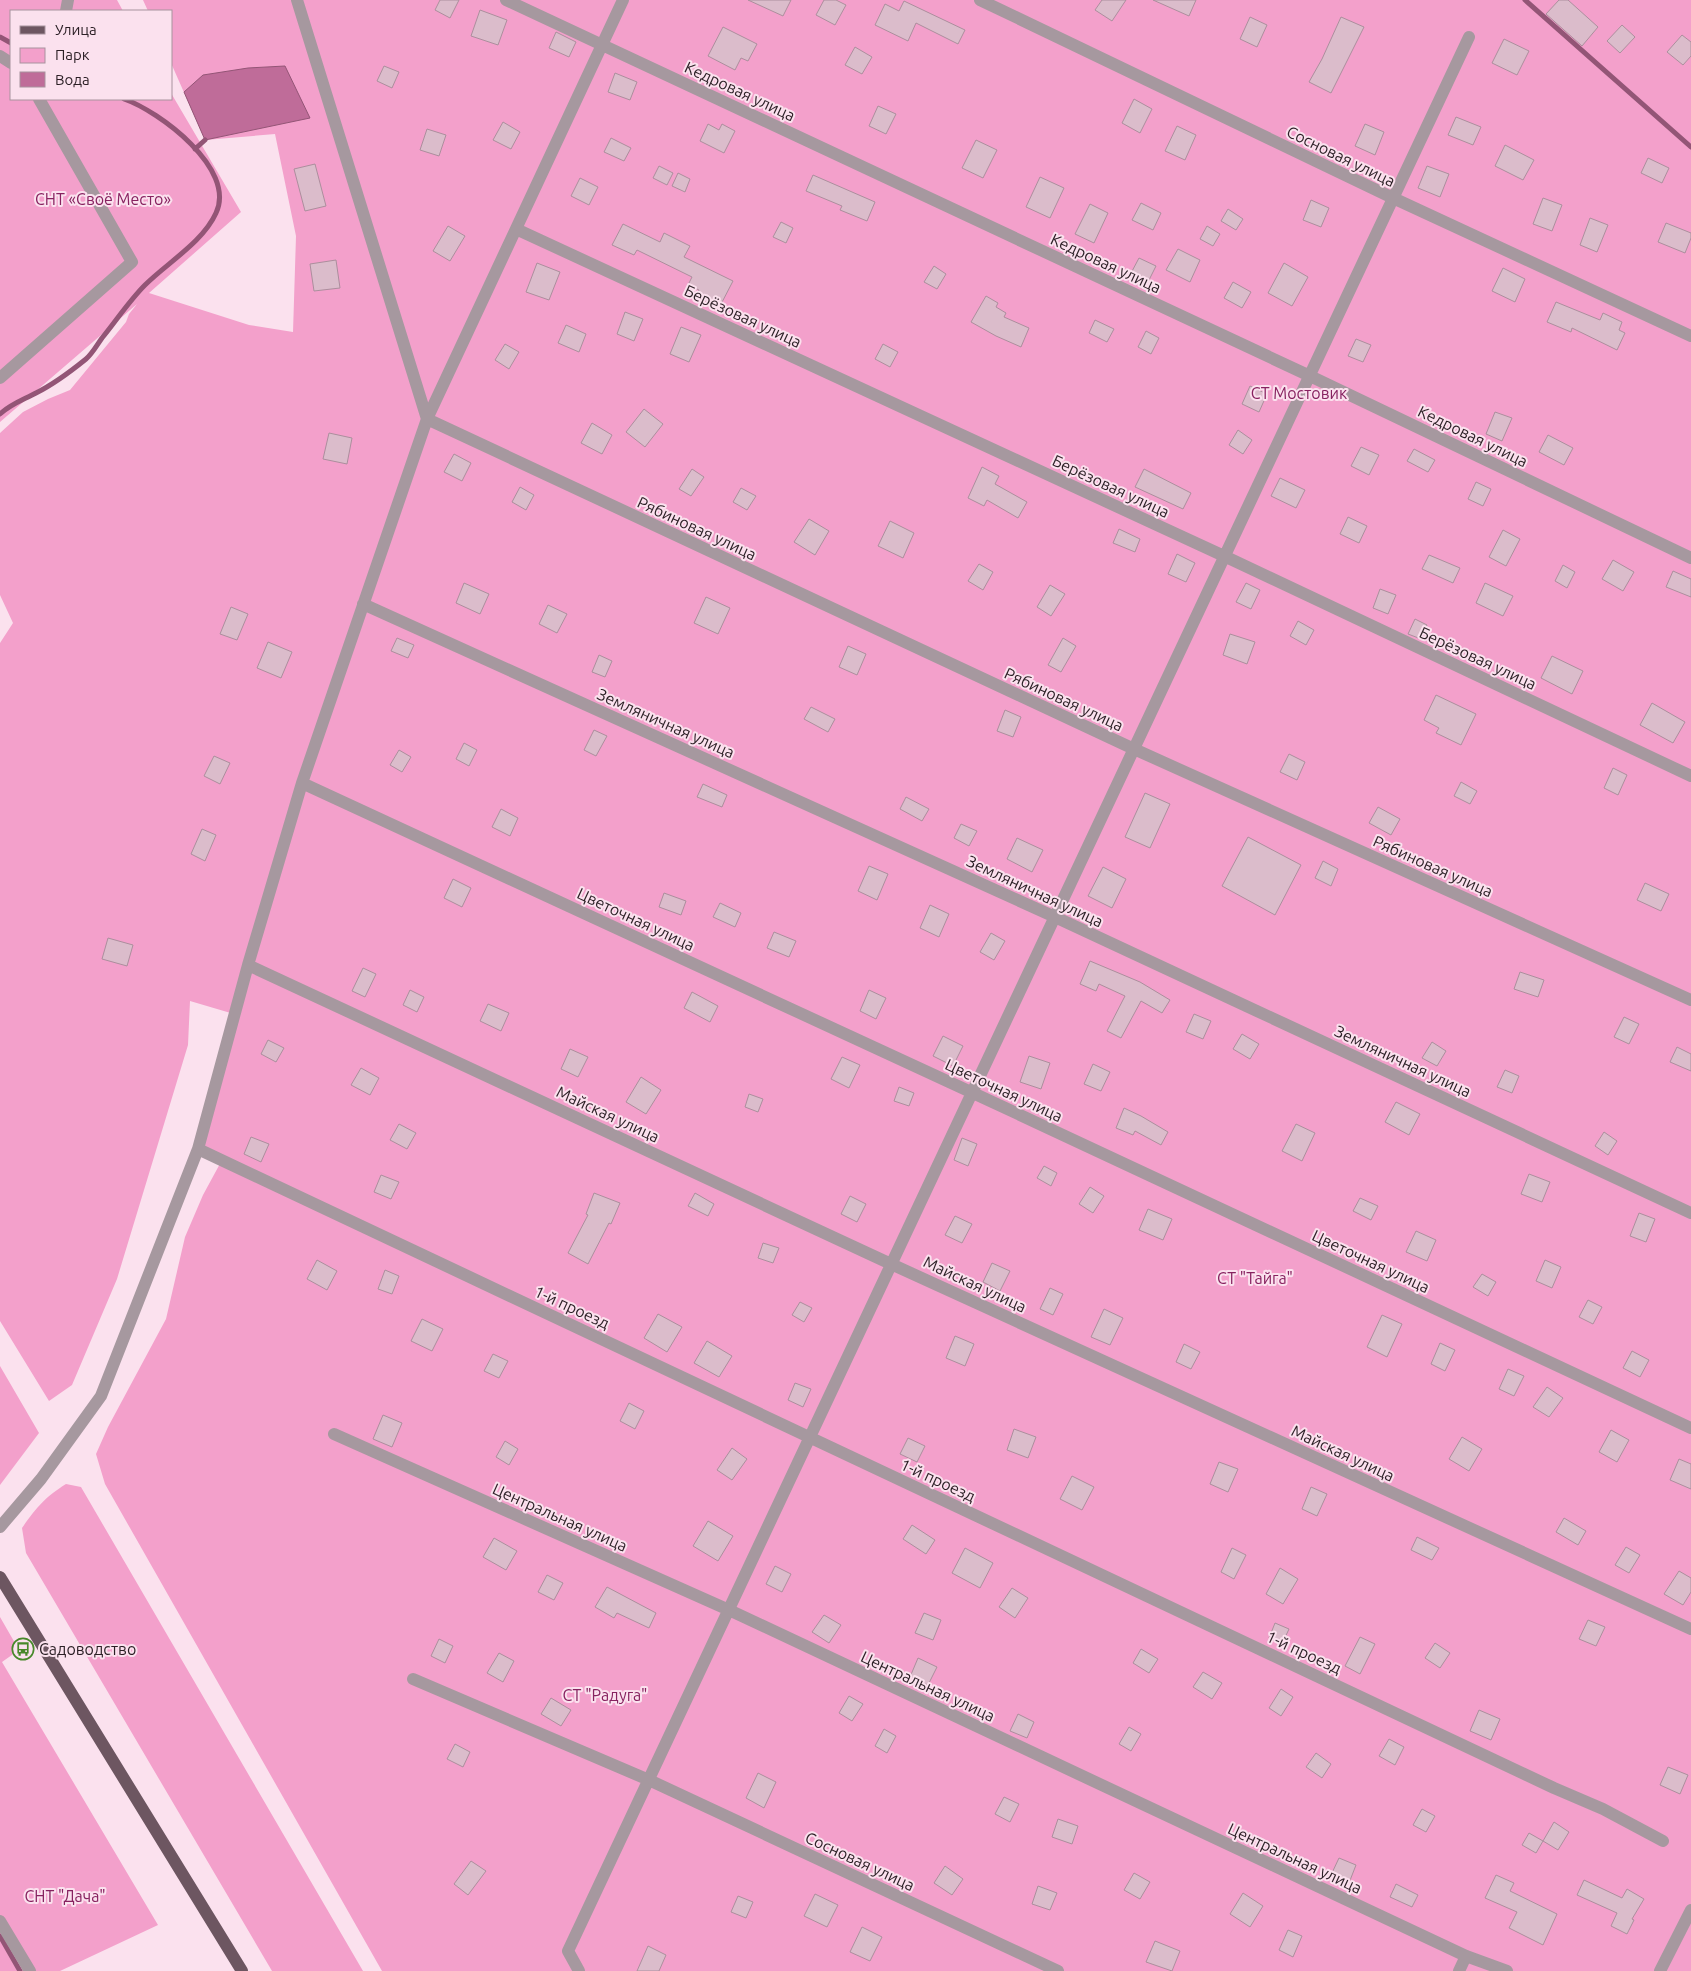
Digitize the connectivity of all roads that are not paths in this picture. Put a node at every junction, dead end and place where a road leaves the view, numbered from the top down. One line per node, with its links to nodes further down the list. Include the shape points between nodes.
1 (297, 0): 13 (street)
2 (506, 0): 6 (street, Кедровая улица)
3 (623, 0): 6 (street)
4 (980, 0): 8 (street, Сосновая улица)
5 (1469, 37): 8 (street)
6 (602, 45): 9 (street); 11 (street, Кедровая улица)
7 (40, 100): 12 (street, via 132,262)
8 (1393, 198): 10 (street, Сосновая улица); 11 (street)
9 (516, 228): 13 (street); 14 (street, Берёзовая улица)
10 (1691, 336)
11 (1310, 376): 14 (street); 15 (street, Кедровая улица)
12 (0, 378)
13 (427, 419): 16 (street); 17 (street, Рябиновая улица)
14 (1224, 556): 17 (street); 18 (street, Берёзовая улица)
15 (1691, 558)
16 (363, 604): 19 (street); 20 (street, Земляничная улица)
17 (1134, 750): 20 (street); 22 (street, Рябиновая улица)
18 (1691, 776)
19 (302, 783): 21 (street); 23 (street, Цветочная улица)
20 (1055, 917): 23 (street); 25 (street, Земляничная улица)
21 (248, 965): 24 (street); 26 (street, Майская улица)
22 (1691, 1000)
23 (973, 1093): 26 (street); 27 (street, Цветочная улица)
24 (198, 1149): 29 (street, 1-й проезд); 30 (street, via 101,1396 41,1479)
25 (1691, 1213)
26 (891, 1264): 29 (street); 33 (street, Майская улица)
27 (1691, 1428)
28 (334, 1434): 32 (street, Центральная улица)
29 (810, 1437): 32 (street); 36 (street, 1-й проезд, via 1603,1809)
30 (0, 1527)
31 (0, 1576): 41 (main road)
32 (729, 1610): 35 (street); 39 (street, Центральная улица)
33 (1691, 1629)
34 (413, 1679): 35 (street, Сосновая улица)
35 (649, 1780): 42 (street, via 568,1951); 43 (street, Сосновая улица)
36 (1663, 1842)
37 (1691, 1910): 46 (street)
38 (0, 1921): 40 (street)
39 (1466, 1956): 44 (street); 45 (street, Центральная улица)
40 (30, 1971)
41 (242, 1971)
42 (579, 1971)
43 (1058, 1971)
44 (1459, 1971)
45 (1506, 1971)
46 (1660, 1971)

